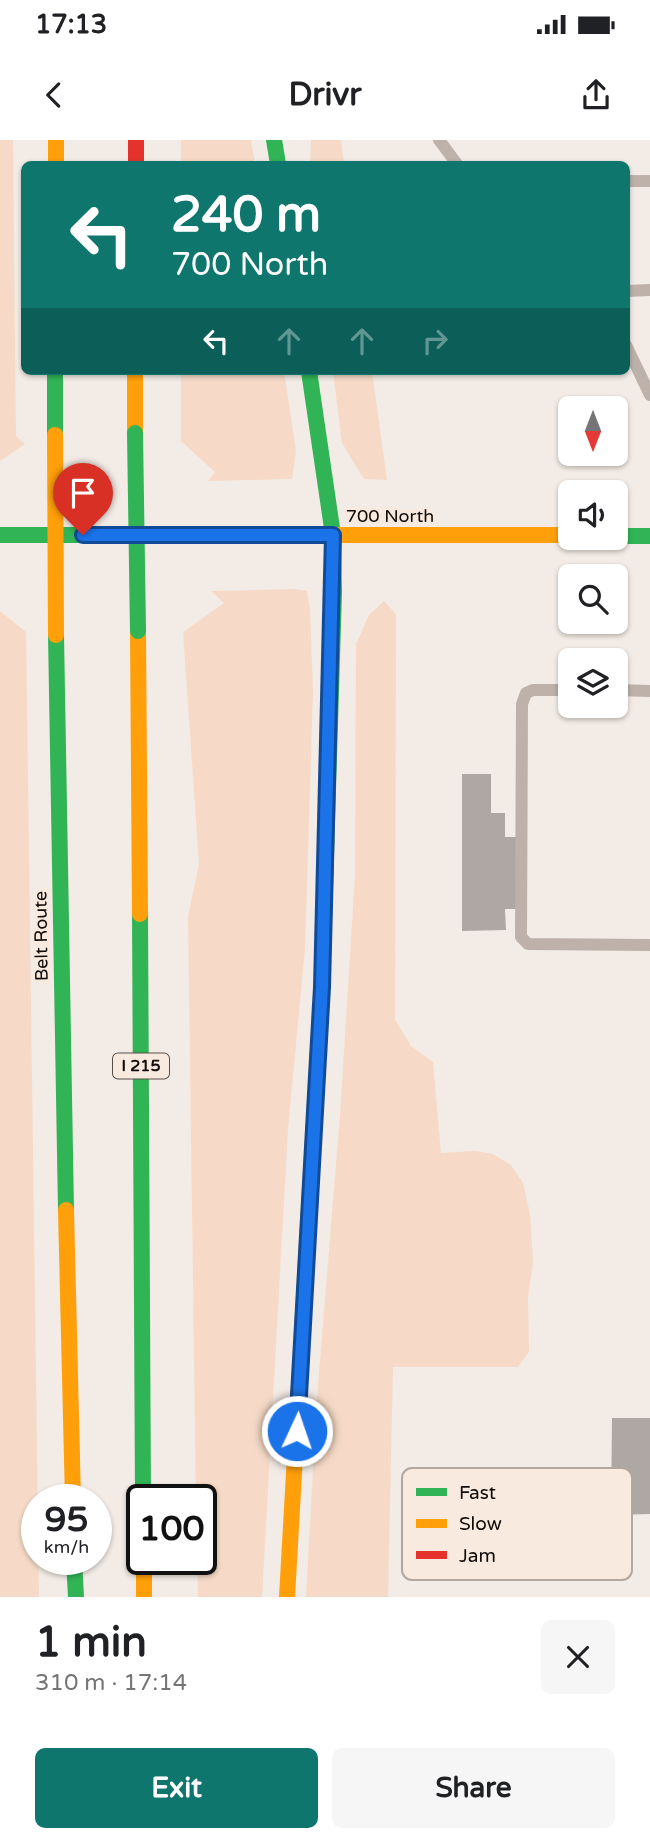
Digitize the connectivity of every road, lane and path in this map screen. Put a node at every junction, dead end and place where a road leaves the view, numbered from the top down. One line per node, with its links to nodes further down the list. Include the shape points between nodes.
1 (56, 140): 5 (main road)
2 (136, 140): 6 (main road)
3 (274, 140): 7 (main road)
4 (439, 140): 8 (lane)
5 (56, 161)
6 (136, 161)
7 (278, 161)
8 (455, 161)
9 (630, 181): 10 (lane)
10 (650, 181)
11 (650, 290): 12 (lane)
12 (630, 291)
13 (630, 353): 17 (lane)
14 (55, 375): 27 (main road, Belt Route, bridge, via 59,922)
15 (135, 375): 28 (main road, I 215, bridge)
16 (310, 375): 19 (main road)
17 (650, 395)
18 (0, 535): 19 (main road, 700 North)
19 (333, 535): 20 (main road, 700 North); 33 (main road, via 322,987)
20 (558, 536)
21 (628, 536): 22 (main road)
22 (650, 536)
23 (558, 690): 26 (lane, via 526,693 522,704 521,937 528,944)
24 (628, 690): 25 (lane)
25 (650, 691)
26 (650, 945)
27 (73, 1484)
28 (144, 1484)
29 (75, 1575): 31 (main road)
30 (144, 1575): 32 (main road)
31 (76, 1597)
32 (144, 1597)
33 (287, 1597)

